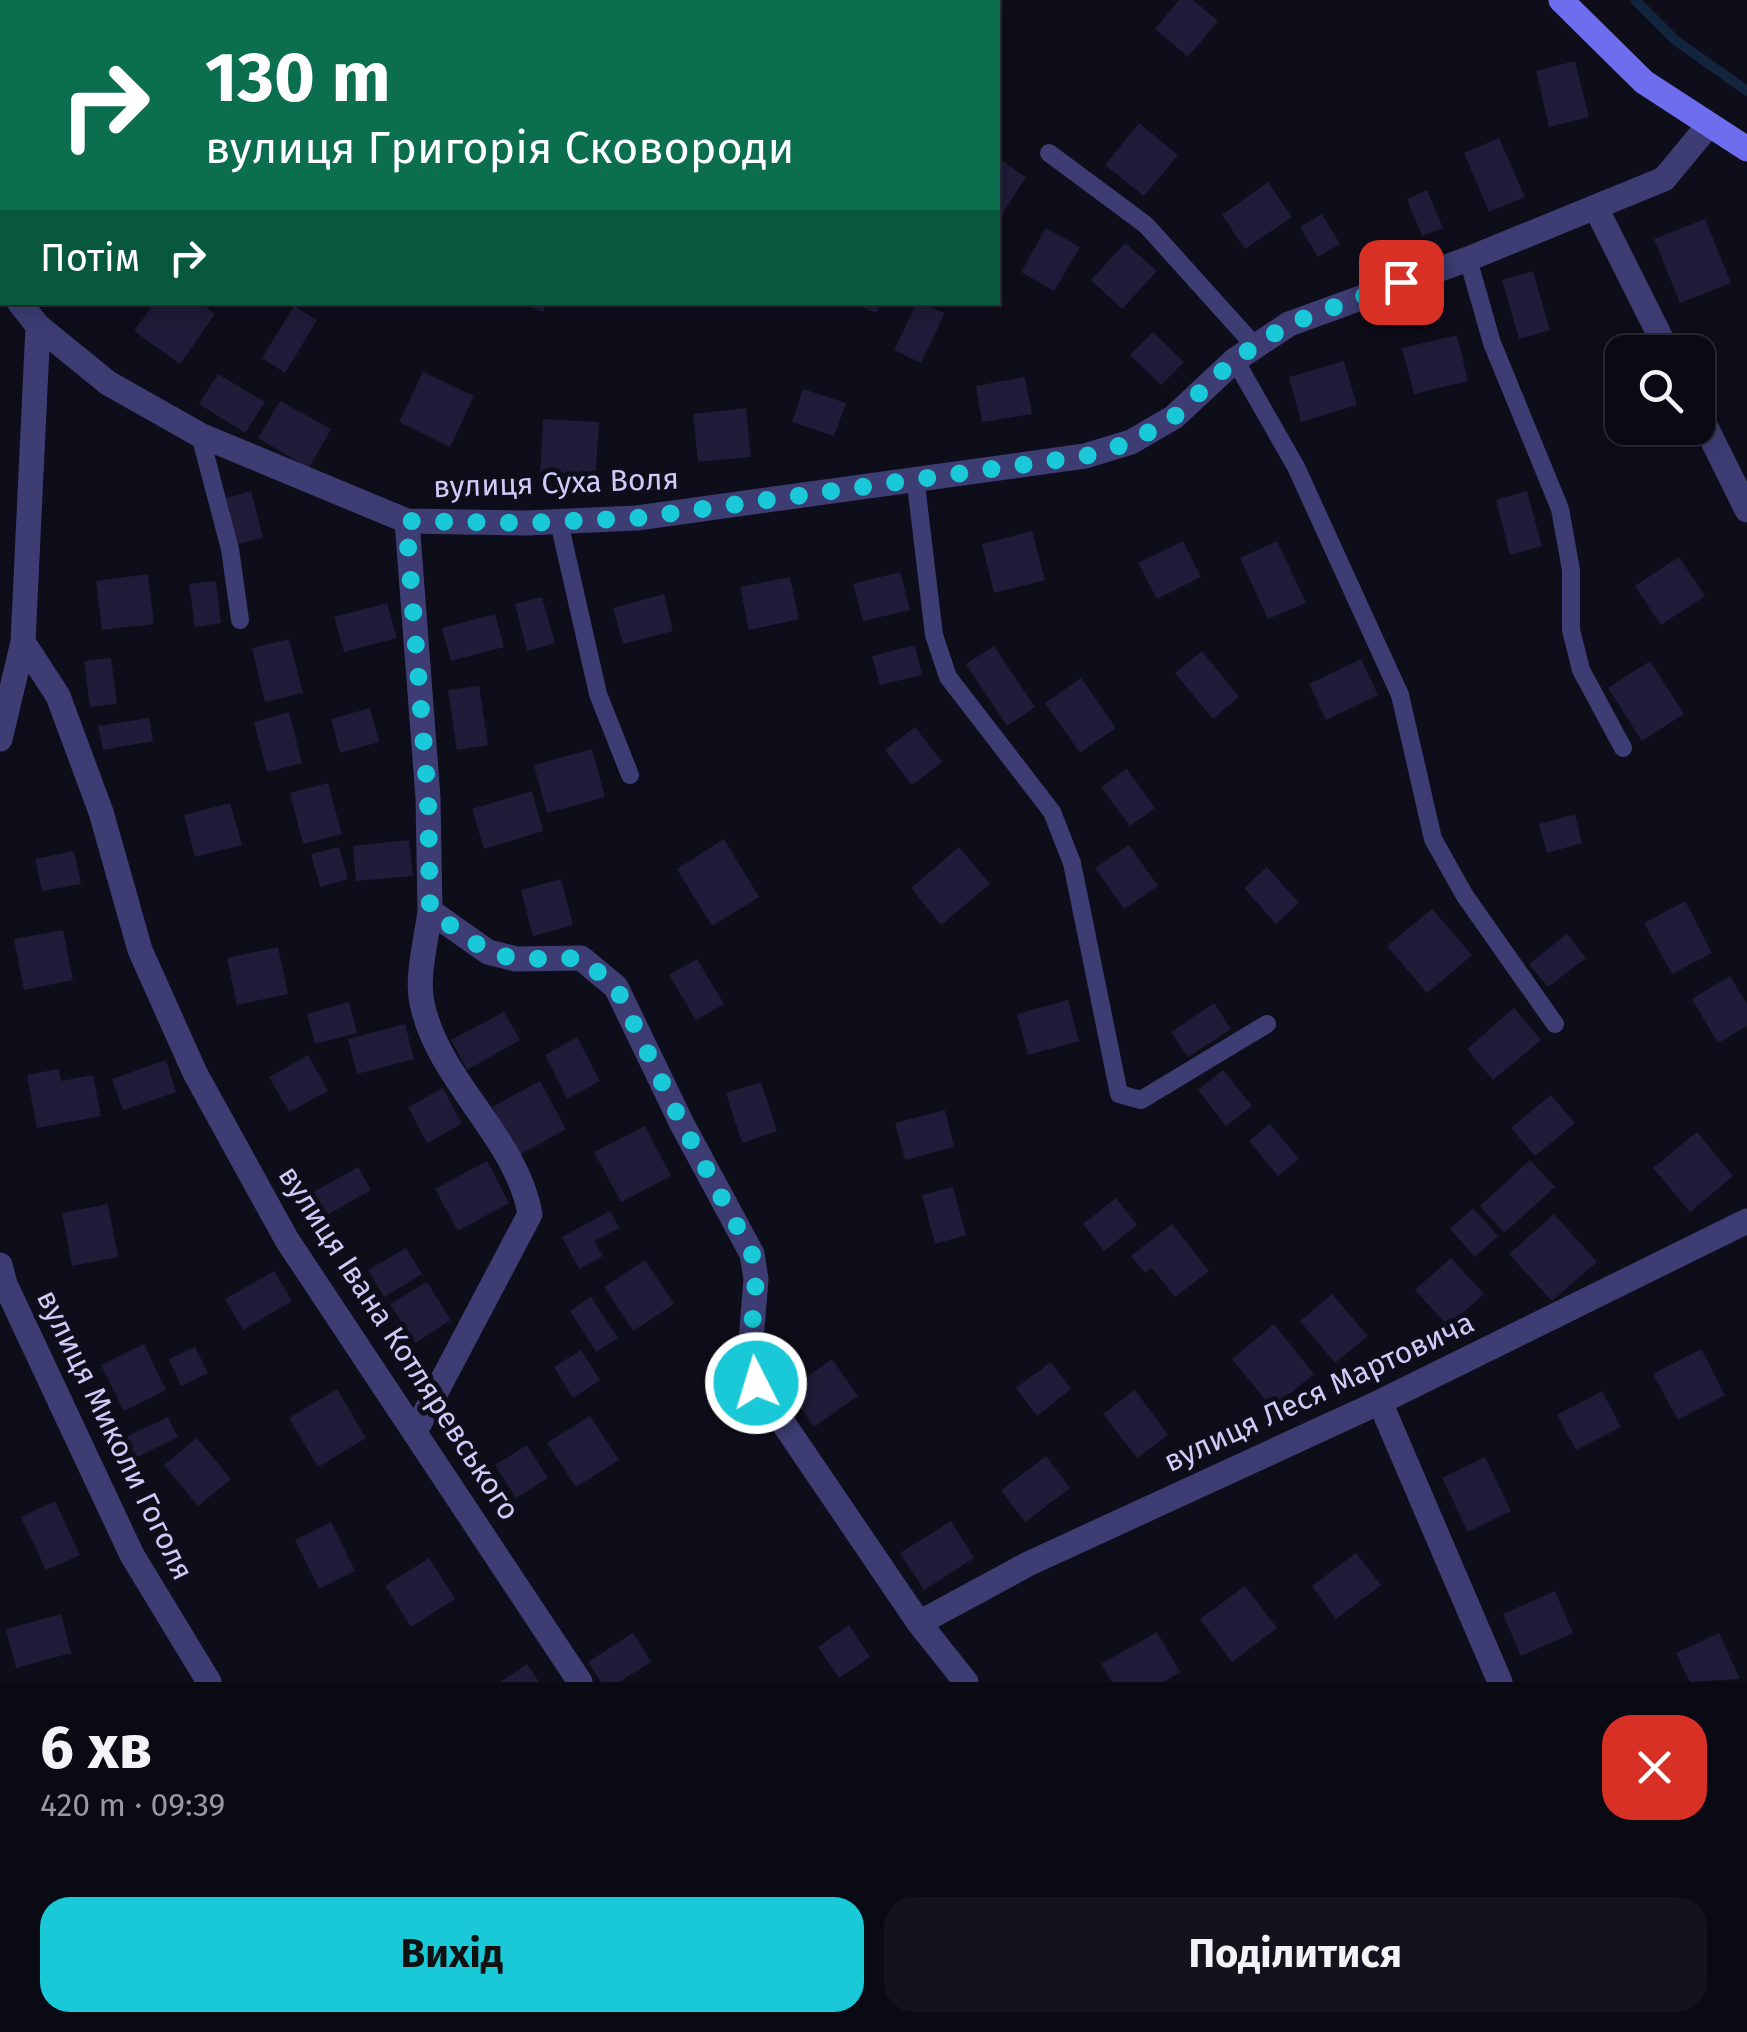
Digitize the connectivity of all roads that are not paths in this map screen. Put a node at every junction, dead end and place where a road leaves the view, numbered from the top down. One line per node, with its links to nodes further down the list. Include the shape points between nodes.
1 (1561, 0): 2 (street, via 1644,82)
2 (1708, 126): 3 (street); 5 (street, вулиця Суха Воля, via 1664,179)
3 (1747, 149)
4 (1049, 152): 10 (lane, via 1146,225)
5 (1596, 208): 6 (street, вулиця Суха Воля); 9 (street)
6 (1468, 260): 10 (street, вулиця Суха Воля, via 1289,324); 20 (lane, via 1492,343 1560,509 1581,670)
7 (21, 305): 8 (street, вулиця Суха Воля)
8 (38, 326): 11 (street, вулиця Суха Воля, via 108,383); 18 (street)
9 (1660, 335)
10 (1245, 353): 13 (street, вулиця Суха Воля, via 1174,417 1132,442 1086,456); 24 (lane, via 1400,695 1433,839)
11 (200, 435): 15 (street, вулиця Суха Воля); 17 (lane, via 230,549)
12 (1715, 445): 14 (street)
13 (915, 476): 16 (street, вулиця Суха Воля, via 637,518); 23 (lane, via 943,663 1052,812 1072,863 1119,1094 1141,1100)
14 (1747, 510)
15 (406, 521): 16 (street, вулиця Суха Воля); 22 (street)
16 (559, 522): 21 (lane, via 593,676)
17 (240, 620)
18 (22, 642): 19 (street); 28 (street, вулиця Івана Котляревського, via 58,696 140,950 195,1073 287,1240)
19 (0, 740)
20 (1623, 748)
21 (630, 775)
22 (430, 911): 28 (street, via 420,1000 433,1034 522,1183 530,1214); 29 (street, via 488,952 516,959 581,958 616,987 752,1254 750,1352 756,1383)
23 (1267, 1024)
24 (1555, 1024)
25 (1747, 1221): 27 (street, вулиця Леся Мартовича)
26 (0, 1265): 30 (street, вулиця Миколи Гоголя, via 132,1555)
27 (1380, 1402): 29 (street, вулиця Леся Мартовича, via 1028,1564); 33 (street)
28 (416, 1430): 31 (street, вулиця Івана Котляревського)
29 (919, 1623): 32 (street)
30 (208, 1682)
31 (580, 1682)
32 (966, 1682)
33 (1500, 1682)

